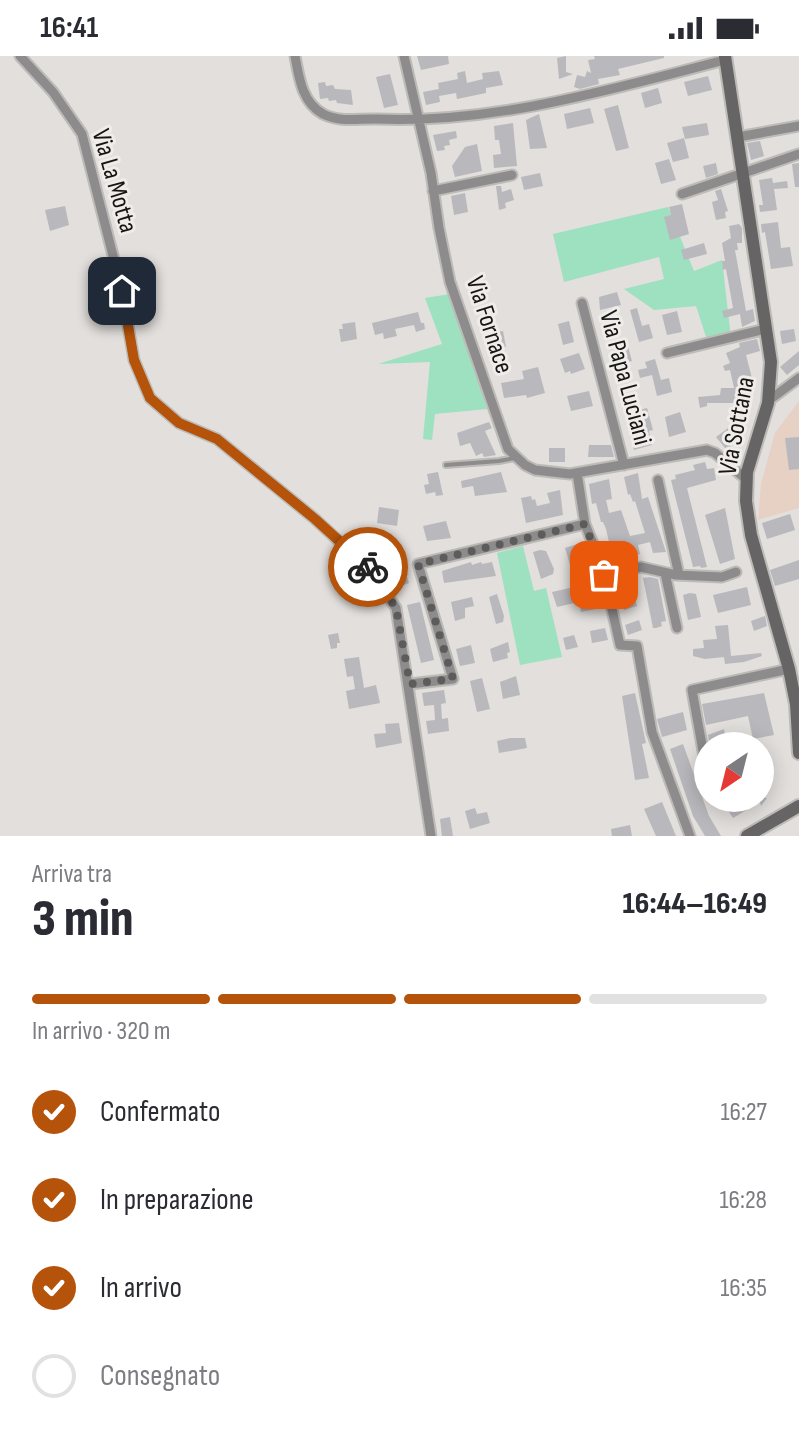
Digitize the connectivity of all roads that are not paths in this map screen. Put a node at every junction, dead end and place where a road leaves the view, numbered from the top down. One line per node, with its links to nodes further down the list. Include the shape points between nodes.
1 (20, 56): 31 (street, Via La Motta, via 82,134 134,360 150,398 179,423 217,439 369,569 396,608)
2 (295, 56): 5 (street, via 304,95 321,113 342,120)
3 (404, 56): 5 (street, Via Fornace)
4 (725, 58): 5 (street, via 568,101); 7 (street, Via Sottana)
5 (418, 120): 11 (street, Via Fornace)
6 (799, 126): 7 (street)
7 (738, 137): 9 (street, Via Sottana)
8 (799, 154): 9 (street)
9 (743, 174): 12 (street); 14 (street, Via Sottana)
10 (512, 175): 11 (street)
11 (433, 191): 18 (street, Via Fornace, via 450,282 500,432)
12 (682, 194)
13 (582, 303): 20 (street, Via Papa Luciani)
14 (766, 329): 15 (street); 17 (street, Via Sottana, via 771,362)
15 (667, 353)
16 (799, 378): 17 (street)
17 (768, 401): 22 (street, Via Sottana)
18 (516, 457): 19 (lane); 21 (street, via 535,470)
19 (446, 465)
20 (624, 465): 21 (street); 22 (street, via 707,450)
21 (577, 473): 24 (street)
22 (746, 479): 30 (street, Via Sottana, via 751,535)
23 (658, 480): 28 (street)
24 (585, 524): 27 (street); 31 (street, via 418,564 453,679)
25 (736, 572): 28 (street, via 722,577)
26 (665, 573): 27 (street, via 641,567); 28 (street); 29 (street)
27 (604, 575): 36 (street, via 620,645 637,646 652,732)
28 (679, 575)
29 (677, 628)
30 (789, 669): 32 (street, via 692,690); 33 (street, Via Sottana)
31 (410, 684): 35 (street, Via La Motta)
32 (700, 732)
33 (799, 753)
34 (799, 806): 37 (street)
35 (431, 836)
36 (690, 836)
37 (747, 836)

